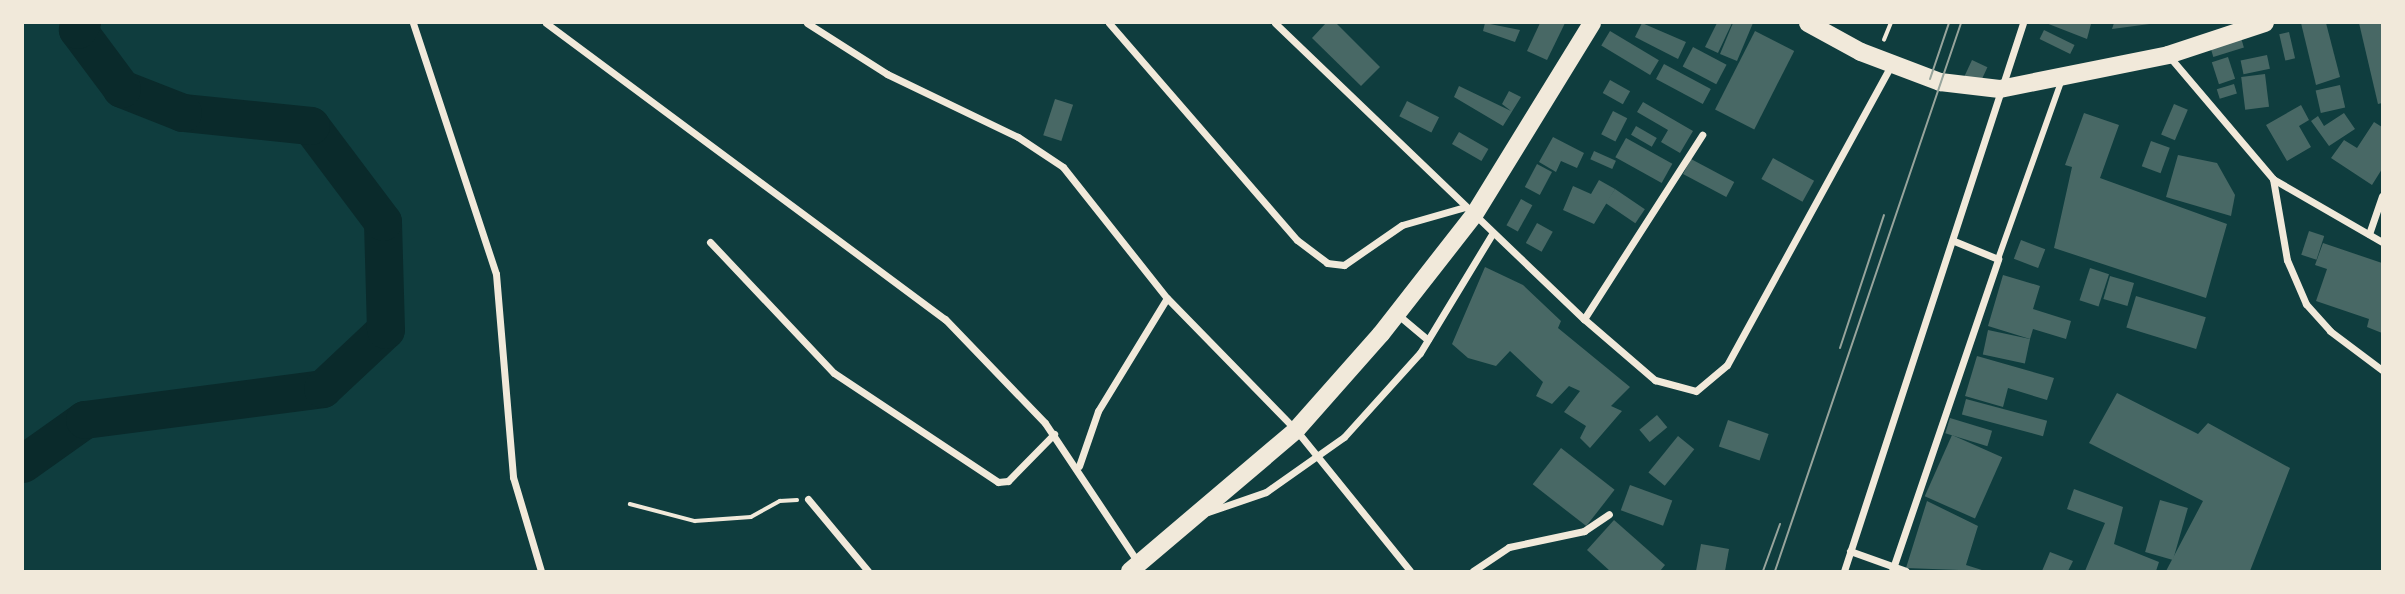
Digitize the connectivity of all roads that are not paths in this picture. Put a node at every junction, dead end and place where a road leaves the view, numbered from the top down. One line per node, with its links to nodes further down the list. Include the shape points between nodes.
1 (413, 23): 39 (street, via 496,274 513,477)
2 (546, 23): 30 (street, via 900,281 987,361)
3 (807, 23): 24 (street, via 887,74 1043,151 1097,202)
4 (1109, 23): 17 (street, via 1297,240 1327,263 1344,265 1402,225)
5 (1275, 23): 17 (street)
6 (1592, 23): 17 (main road)
7 (1808, 23): 11 (main road)
8 (2023, 23): 13 (street)
9 (2265, 23): 10 (main road)
10 (2168, 55): 12 (main road); 15 (street)
11 (1892, 64): 13 (main road, via 1940,82); 26 (street, via 1734,353 1709,384 1696,391 1655,380)
12 (2063, 77): 13 (main road); 23 (street)
13 (2000, 89): 20 (street)
14 (1702, 135): 26 (street)
15 (2273, 179): 19 (street); 28 (street, via 2287,260 2306,304 2329,331)
16 (2382, 196): 19 (street)
17 (1469, 211): 18 (street); 25 (main road)
18 (1492, 234): 26 (street); 27 (street)
19 (2369, 234): 22 (street)
20 (1954, 241): 23 (street); 36 (street)
21 (710, 242): 30 (street, via 834,373 998,482 1008,481)
22 (2382, 242)
23 (1998, 259): 38 (street)
24 (1167, 298): 29 (street); 32 (street, via 1098,411)
25 (1397, 314): 27 (street); 29 (main road)
26 (1584, 319)
27 (1428, 340): 31 (street, via 1343,437)
28 (2382, 369)
29 (1296, 430): 31 (street); 35 (main road)
30 (1054, 434): 32 (street)
31 (1318, 457): 35 (street, via 1266,492); 41 (street)
32 (1079, 466): 37 (street)
33 (808, 499): 40 (street)
34 (1609, 514): 42 (street, via 1584,531 1509,547)
35 (1195, 516): 37 (main road)
36 (1850, 551): 38 (street); 43 (street)
37 (1138, 569)
38 (1893, 569): 44 (street)
39 (541, 571)
40 (868, 571)
41 (1410, 571)
42 (1473, 571)
43 (1844, 571)
44 (1906, 571)

